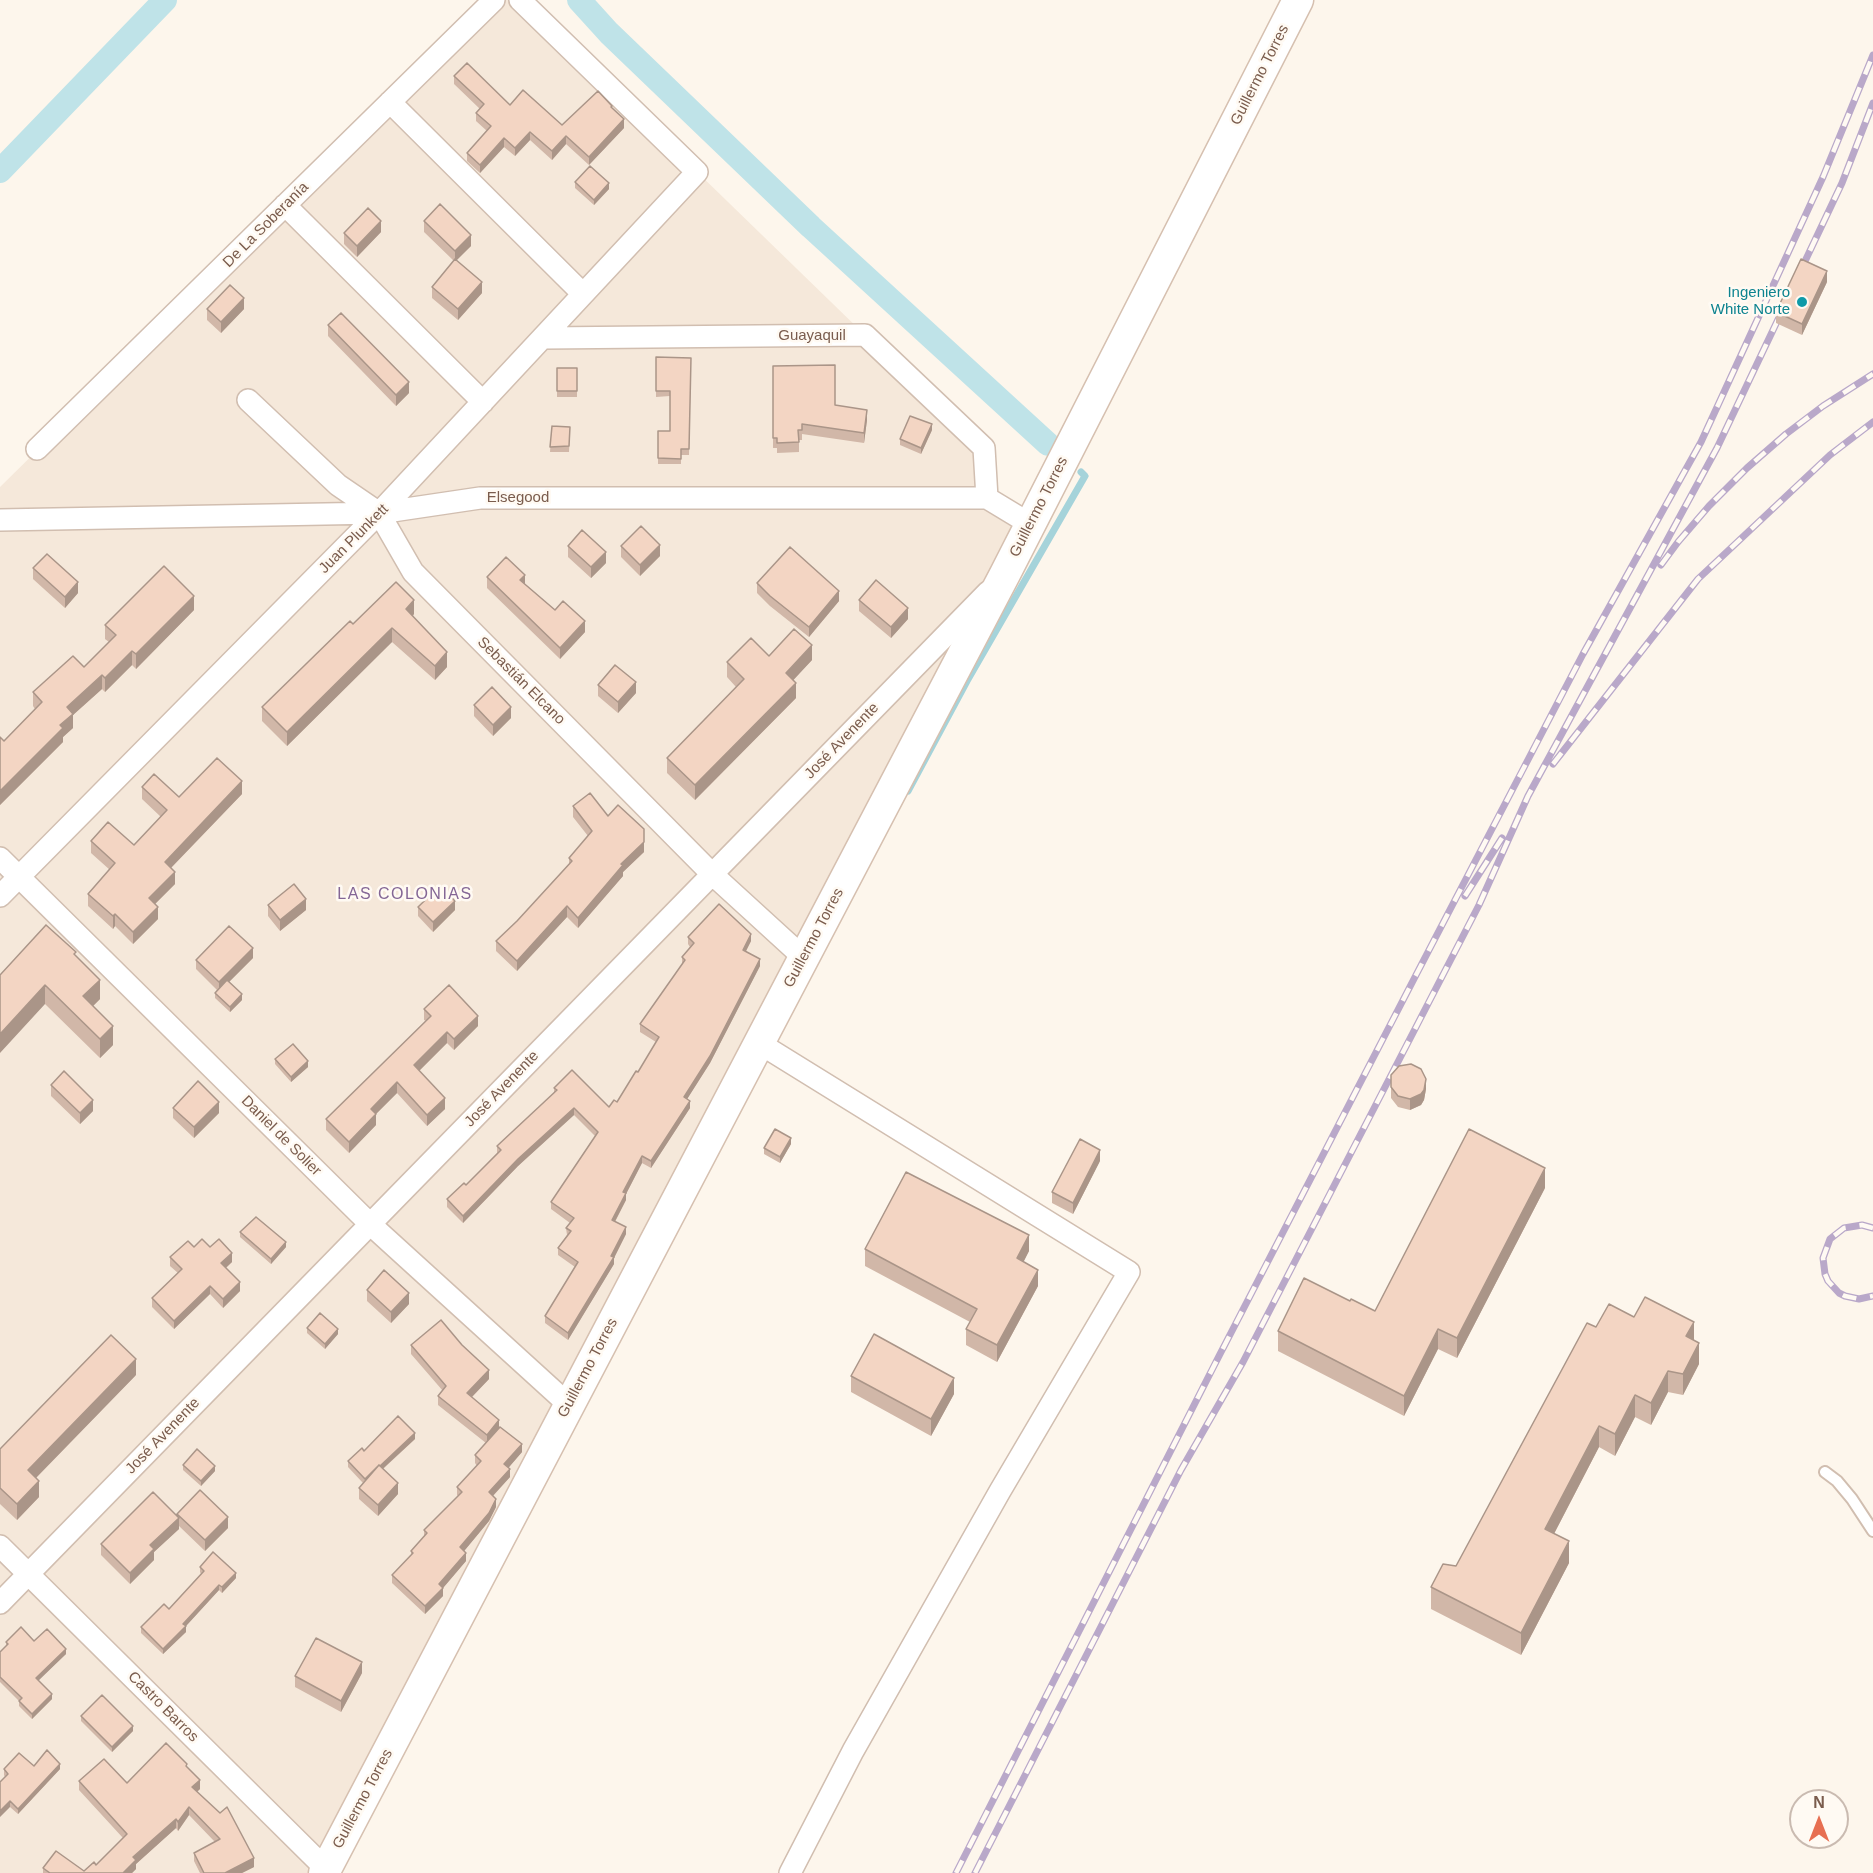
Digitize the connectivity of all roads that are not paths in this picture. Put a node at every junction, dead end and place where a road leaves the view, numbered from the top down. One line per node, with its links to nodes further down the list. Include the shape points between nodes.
1 (494, 0): 4 (street, De La Soberanía)
2 (520, 0): 6 (street, Juan Plunkett, via 697,172)
3 (1298, 0): 14 (main road, Guillermo Torres)
4 (390, 102): 5 (street, De La Soberanía); 6 (street)
5 (285, 205): 9 (street); 10 (street, De La Soberanía)
6 (583, 294): 7 (street, Juan Plunkett)
7 (544, 338): 9 (street, Juan Plunkett); 11 (street, Guayaquil, via 865,335 984,447)
8 (248, 400): 12 (street, Sebastián Elcano, via 338,485)
9 (483, 402): 12 (street, Juan Plunkett)
10 (37, 449)
11 (987, 498): 12 (street, Elsegood, via 480,498); 14 (street)
12 (379, 513): 13 (street, Elsegood); 17 (street, Sebastián Elcano, via 413,572); 18 (street, Juan Plunkett)
13 (0, 520)
14 (1030, 524): 15 (main road, Guillermo Torres)
15 (1005, 574): 17 (street, José Avenente); 20 (main road, Guillermo Torres)
16 (0, 858): 18 (street, Daniel de Solier)
17 (712, 874): 20 (street, Sebastián Elcano); 22 (street, José Avenente)
18 (18, 877): 19 (street, Juan Plunkett); 22 (street, Daniel de Solier)
19 (0, 896)
20 (804, 958): 21 (main road, Guillermo Torres)
21 (759, 1043): 23 (main road, Guillermo Torres); 30 (street, via 1129,1272 1000,1491)
22 (370, 1224): 23 (street, Daniel de Solier); 27 (street, José Avenente)
23 (569, 1405): 29 (main road, Guillermo Torres)
24 (1825, 1472): 25 (lane, via 1851,1499)
25 (1873, 1531)
26 (0, 1546): 27 (street, Castro Barros)
27 (28, 1574): 28 (street, José Avenente); 29 (street, Castro Barros)
28 (0, 1603)
29 (325, 1871)
30 (790, 1873)

